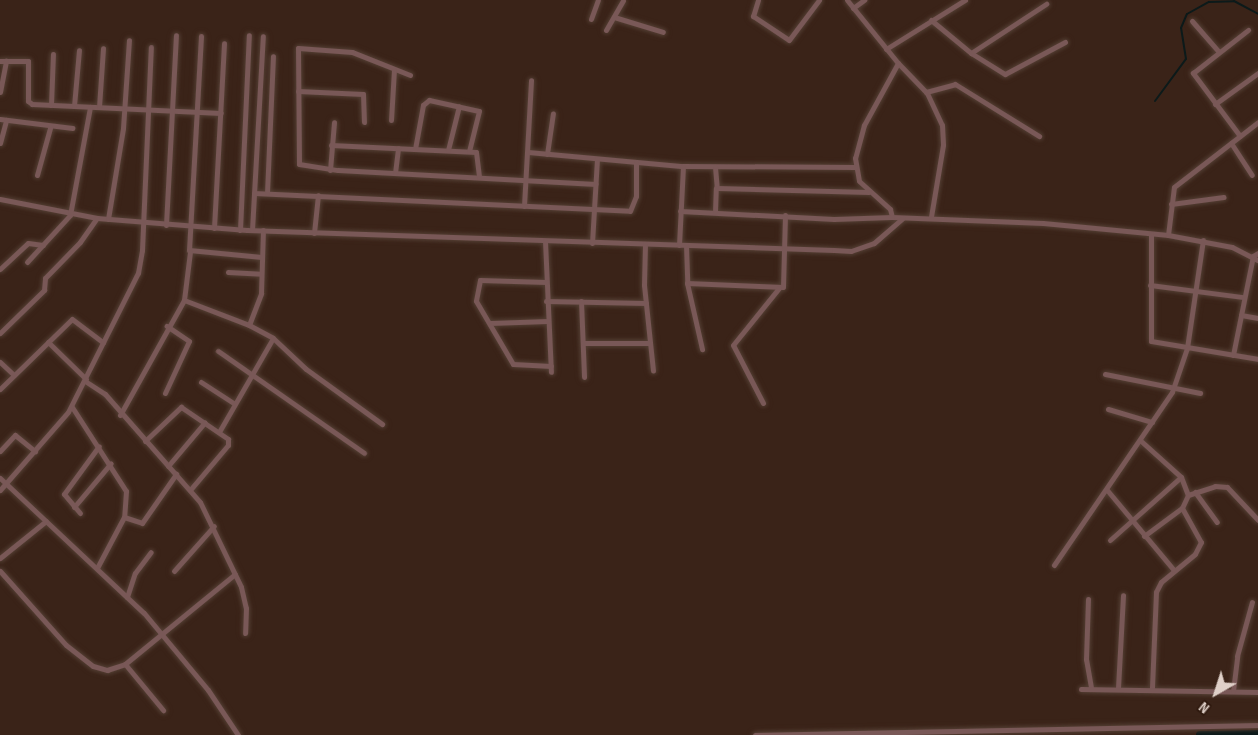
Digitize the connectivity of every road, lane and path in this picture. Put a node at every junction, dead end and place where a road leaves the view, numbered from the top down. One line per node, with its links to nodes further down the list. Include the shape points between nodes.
1 (598, 0): 11 (street)
2 (623, 0): 10 (street)
3 (758, 0): 4 (street, via 753,16 789,39)
4 (819, 0)
5 (847, 0): 9 (street)
6 (864, 0): 9 (street)
7 (965, 0): 12 (street)
8 (1046, 4): 29 (street)
9 (853, 8): 26 (street)
10 (614, 17): 14 (street); 16 (street)
11 (591, 19)
12 (932, 20): 26 (street); 29 (street)
13 (1192, 21): 28 (street)
14 (606, 30)
15 (1248, 30): 28 (street)
16 (663, 32)
17 (177, 35): 49 (street)
18 (249, 35): 106 (street)
19 (201, 36): 50 (street)
20 (263, 36): 85 (street)
21 (129, 40): 47 (street)
22 (1065, 42): 29 (street, via 1009,74)
23 (224, 43): 51 (street)
24 (152, 47): 48 (street)
25 (103, 48): 46 (street)
26 (886, 49): 33 (street)
27 (79, 50): 43 (street)
28 (1218, 51): 41 (street, via 1193,74)
29 (971, 53)
30 (53, 54): 42 (street)
31 (273, 56): 86 (street)
32 (3, 61): 39 (street); 42 (street, via 27,60 28,102)
33 (897, 63): 40 (street); 75 (street, via 864,125)
34 (394, 70): 36 (street); 38 (street, via 352,52 300,47); 54 (street)
35 (1258, 73): 41 (street)
36 (410, 75)
37 (531, 80): 69 (street)
38 (298, 91): 56 (street, via 363,94); 76 (street, via 299,164)
39 (0, 92)
40 (926, 92): 60 (street, via 955,84); 98 (street, via 943,134)
41 (1215, 104): 61 (street)
42 (51, 105): 43 (street)
43 (74, 106): 45 (street)
44 (459, 106): 66 (street, via 424,102); 67 (street); 68 (street, via 479,111)
45 (90, 107): 46 (street); 95 (street)
46 (99, 107): 47 (street)
47 (124, 110): 48 (street); 101 (street)
48 (148, 111): 49 (street); 102 (street)
49 (172, 112): 50 (street); 103 (street)
50 (196, 112): 51 (street); 104 (street)
51 (221, 113): 105 (street)
52 (554, 113): 70 (street)
53 (3, 119): 58 (street); 62 (street)
54 (391, 120)
55 (334, 122): 64 (street)
56 (364, 122)
57 (1258, 122): 61 (street)
58 (50, 128): 59 (street); 79 (street)
59 (72, 128)
60 (1039, 136)
61 (1240, 136): 63 (street)
62 (0, 143)
63 (1231, 143): 78 (street); 90 (street, via 1177,183)
64 (332, 145): 65 (street); 76 (street)
65 (398, 148): 66 (street); 77 (street)
66 (415, 149): 67 (street)
67 (448, 150): 68 (street)
68 (469, 151): 80 (street, via 478,154)
69 (528, 152): 70 (street); 81 (street)
70 (547, 154): 71 (street)
71 (597, 159): 72 (street); 82 (street)
72 (636, 162): 73 (street); 92 (street, via 633,210)
73 (683, 166): 74 (street); 93 (street)
74 (715, 167): 75 (street); 83 (street)
75 (855, 167): 84 (street)
76 (330, 170): 77 (street)
77 (396, 173): 80 (street)
78 (1252, 175)
79 (37, 176)
80 (479, 177): 81 (street)
81 (526, 178): 82 (street); 91 (street)
82 (596, 184): 92 (street)
83 (716, 188): 84 (street); 94 (street)
84 (868, 192): 97 (street, via 890,209)
85 (254, 193): 86 (street); 107 (street)
86 (267, 194): 87 (street)
87 (318, 195): 91 (street); 109 (street)
88 (1224, 197): 90 (street)
89 (0, 200): 95 (street)
90 (1171, 204): 111 (street)
91 (524, 206): 92 (street)
92 (594, 209): 114 (street)
93 (680, 211): 94 (street); 117 (street)
94 (715, 212): 96 (street)
95 (70, 214): 99 (street); 116 (street)
96 (785, 215): 97 (street); 119 (street)
97 (892, 217): 100 (street)
98 (931, 217): 100 (street); 110 (street)
99 (97, 218): 101 (street); 143 (street, via 45,278 45,288)
100 (903, 218): 119 (street, via 886,236 851,251)
101 (108, 219): 102 (street)
102 (143, 223): 103 (street); 146 (street, via 138,273)
103 (166, 225): 104 (street)
104 (190, 226): 105 (street); 120 (street)
105 (214, 228): 106 (street)
106 (240, 230): 107 (street)
107 (252, 230): 108 (street)
108 (263, 230): 109 (street); 121 (street)
109 (314, 232): 113 (street)
110 (1151, 234): 111 (street); 129 (street)
111 (1168, 235): 112 (street)
112 (1203, 240): 122 (street); 131 (street)
113 (544, 242): 114 (street); 127 (street)
114 (592, 243): 115 (street)
115 (645, 244): 117 (street); 136 (street)
116 (43, 245): 123 (street); 124 (street, via 28,243)
117 (679, 245): 118 (street)
118 (687, 245): 119 (street); 128 (street)
119 (784, 249): 130 (street, via 785,282)
120 (190, 252): 121 (street); 133 (street)
121 (262, 256): 126 (street)
122 (1256, 256): 132 (street)
123 (27, 262)
124 (0, 269)
125 (228, 272): 126 (street)
126 (261, 274): 141 (street, via 260,300)
127 (546, 282): 134 (street); 140 (street, via 479,281 476,301)
128 (687, 283): 130 (street); 150 (street)
129 (1150, 285): 131 (street); 149 (street, via 1151,341)
130 (779, 288): 166 (street, via 733,345)
131 (1195, 291): 132 (street); 149 (street)
132 (1243, 297): 137 (street)
133 (184, 300): 141 (street); 142 (street)
134 (546, 300): 135 (street); 139 (street)
135 (581, 301): 136 (street); 147 (street)
136 (646, 303): 148 (street)
137 (1241, 315): 138 (street); 152 (street)
138 (1258, 318)
139 (548, 321): 140 (street); 140 (street, via 551,369 513,364)
140 (490, 323)
141 (249, 325): 144 (street)
142 (167, 326): 164 (street, via 189,340); 170 (street)
143 (0, 333)
144 (273, 338): 156 (street); 173 (street, via 306,369)
145 (48, 342): 146 (street, via 72,319); 158 (street); 160 (street)
146 (103, 342): 160 (street)
147 (583, 343): 148 (street); 159 (street)
148 (650, 343): 155 (street)
149 (1187, 348): 152 (street); 162 (street)
150 (702, 349)
151 (218, 351): 156 (street)
152 (1233, 355): 153 (street)
153 (1258, 359)
154 (0, 362): 158 (street)
155 (652, 371)
156 (252, 374): 167 (street); 180 (street)
157 (1105, 374): 162 (street)
158 (14, 375): 163 (street)
159 (584, 377)
160 (86, 380): 168 (street); 170 (street, via 105,394)
161 (201, 382): 167 (street)
162 (1174, 386): 165 (street); 172 (street)
163 (0, 389)
164 (165, 393)
165 (1200, 393)
166 (763, 402)
167 (235, 404): 174 (street)
168 (72, 407): 177 (street); 179 (street)
169 (1108, 410): 172 (street)
170 (120, 415): 175 (street)
171 (205, 422): 174 (street); 175 (street, via 178,407); 182 (street)
172 (1152, 423): 176 (street)
173 (382, 424)
174 (219, 432): 188 (street, via 229,443)
175 (145, 441): 182 (street)
176 (1141, 441): 184 (street); 189 (street)
177 (99, 446): 181 (street); 192 (street, via 65,492)
178 (0, 451): 179 (street, via 15,435)
179 (35, 451): 186 (street)
180 (364, 453)
181 (111, 463): 192 (street); 195 (street, via 126,491)
182 (168, 465): 183 (street)
183 (176, 474): 188 (street); 195 (street, via 142,523)
184 (1181, 477): 191 (street); 196 (street)
185 (0, 478): 186 (street)
186 (6, 484): 187 (street); 198 (street)
187 (0, 490)
188 (190, 490): 200 (street)
189 (1107, 490): 196 (street); 205 (street)
190 (1195, 492): 191 (street); 197 (street, via 1227,487); 199 (street)
191 (1188, 495): 193 (street)
192 (74, 507): 194 (street)
193 (1182, 508): 201 (street); 207 (street, via 1201,542 1195,554)
194 (80, 513)
195 (124, 517): 206 (street)
196 (1131, 520): 201 (street); 202 (street)
197 (1258, 520)
198 (46, 521): 204 (street); 206 (street)
199 (1217, 522)
200 (214, 526): 209 (street); 210 (street)
201 (1144, 536): 207 (street)
202 (1110, 540)
203 (151, 552): 212 (street, via 135,573)
204 (0, 558)
205 (1054, 565)
206 (96, 568): 212 (street)
207 (1174, 570): 221 (street, via 1156,592)
208 (0, 571): 217 (street, via 84,660 107,670)
209 (174, 571)
210 (235, 574): 215 (street, via 246,608); 216 (street)
211 (1123, 596): 220 (street)
212 (127, 597): 216 (street)
213 (1088, 599): 219 (street, via 1086,659)
214 (1252, 602): 222 (street, via 1237,656)
215 (245, 633)
216 (162, 634): 217 (street); 226 (street, via 208,690)
217 (125, 663): 224 (street)
218 (1081, 688): 219 (street)
219 (1090, 688): 220 (street)
220 (1118, 688): 221 (street)
221 (1152, 688): 222 (street)
222 (1233, 691): 223 (street)
223 (1258, 692)
224 (163, 710)
225 (1258, 724): 227 (street)
226 (238, 735)
227 (755, 735)

